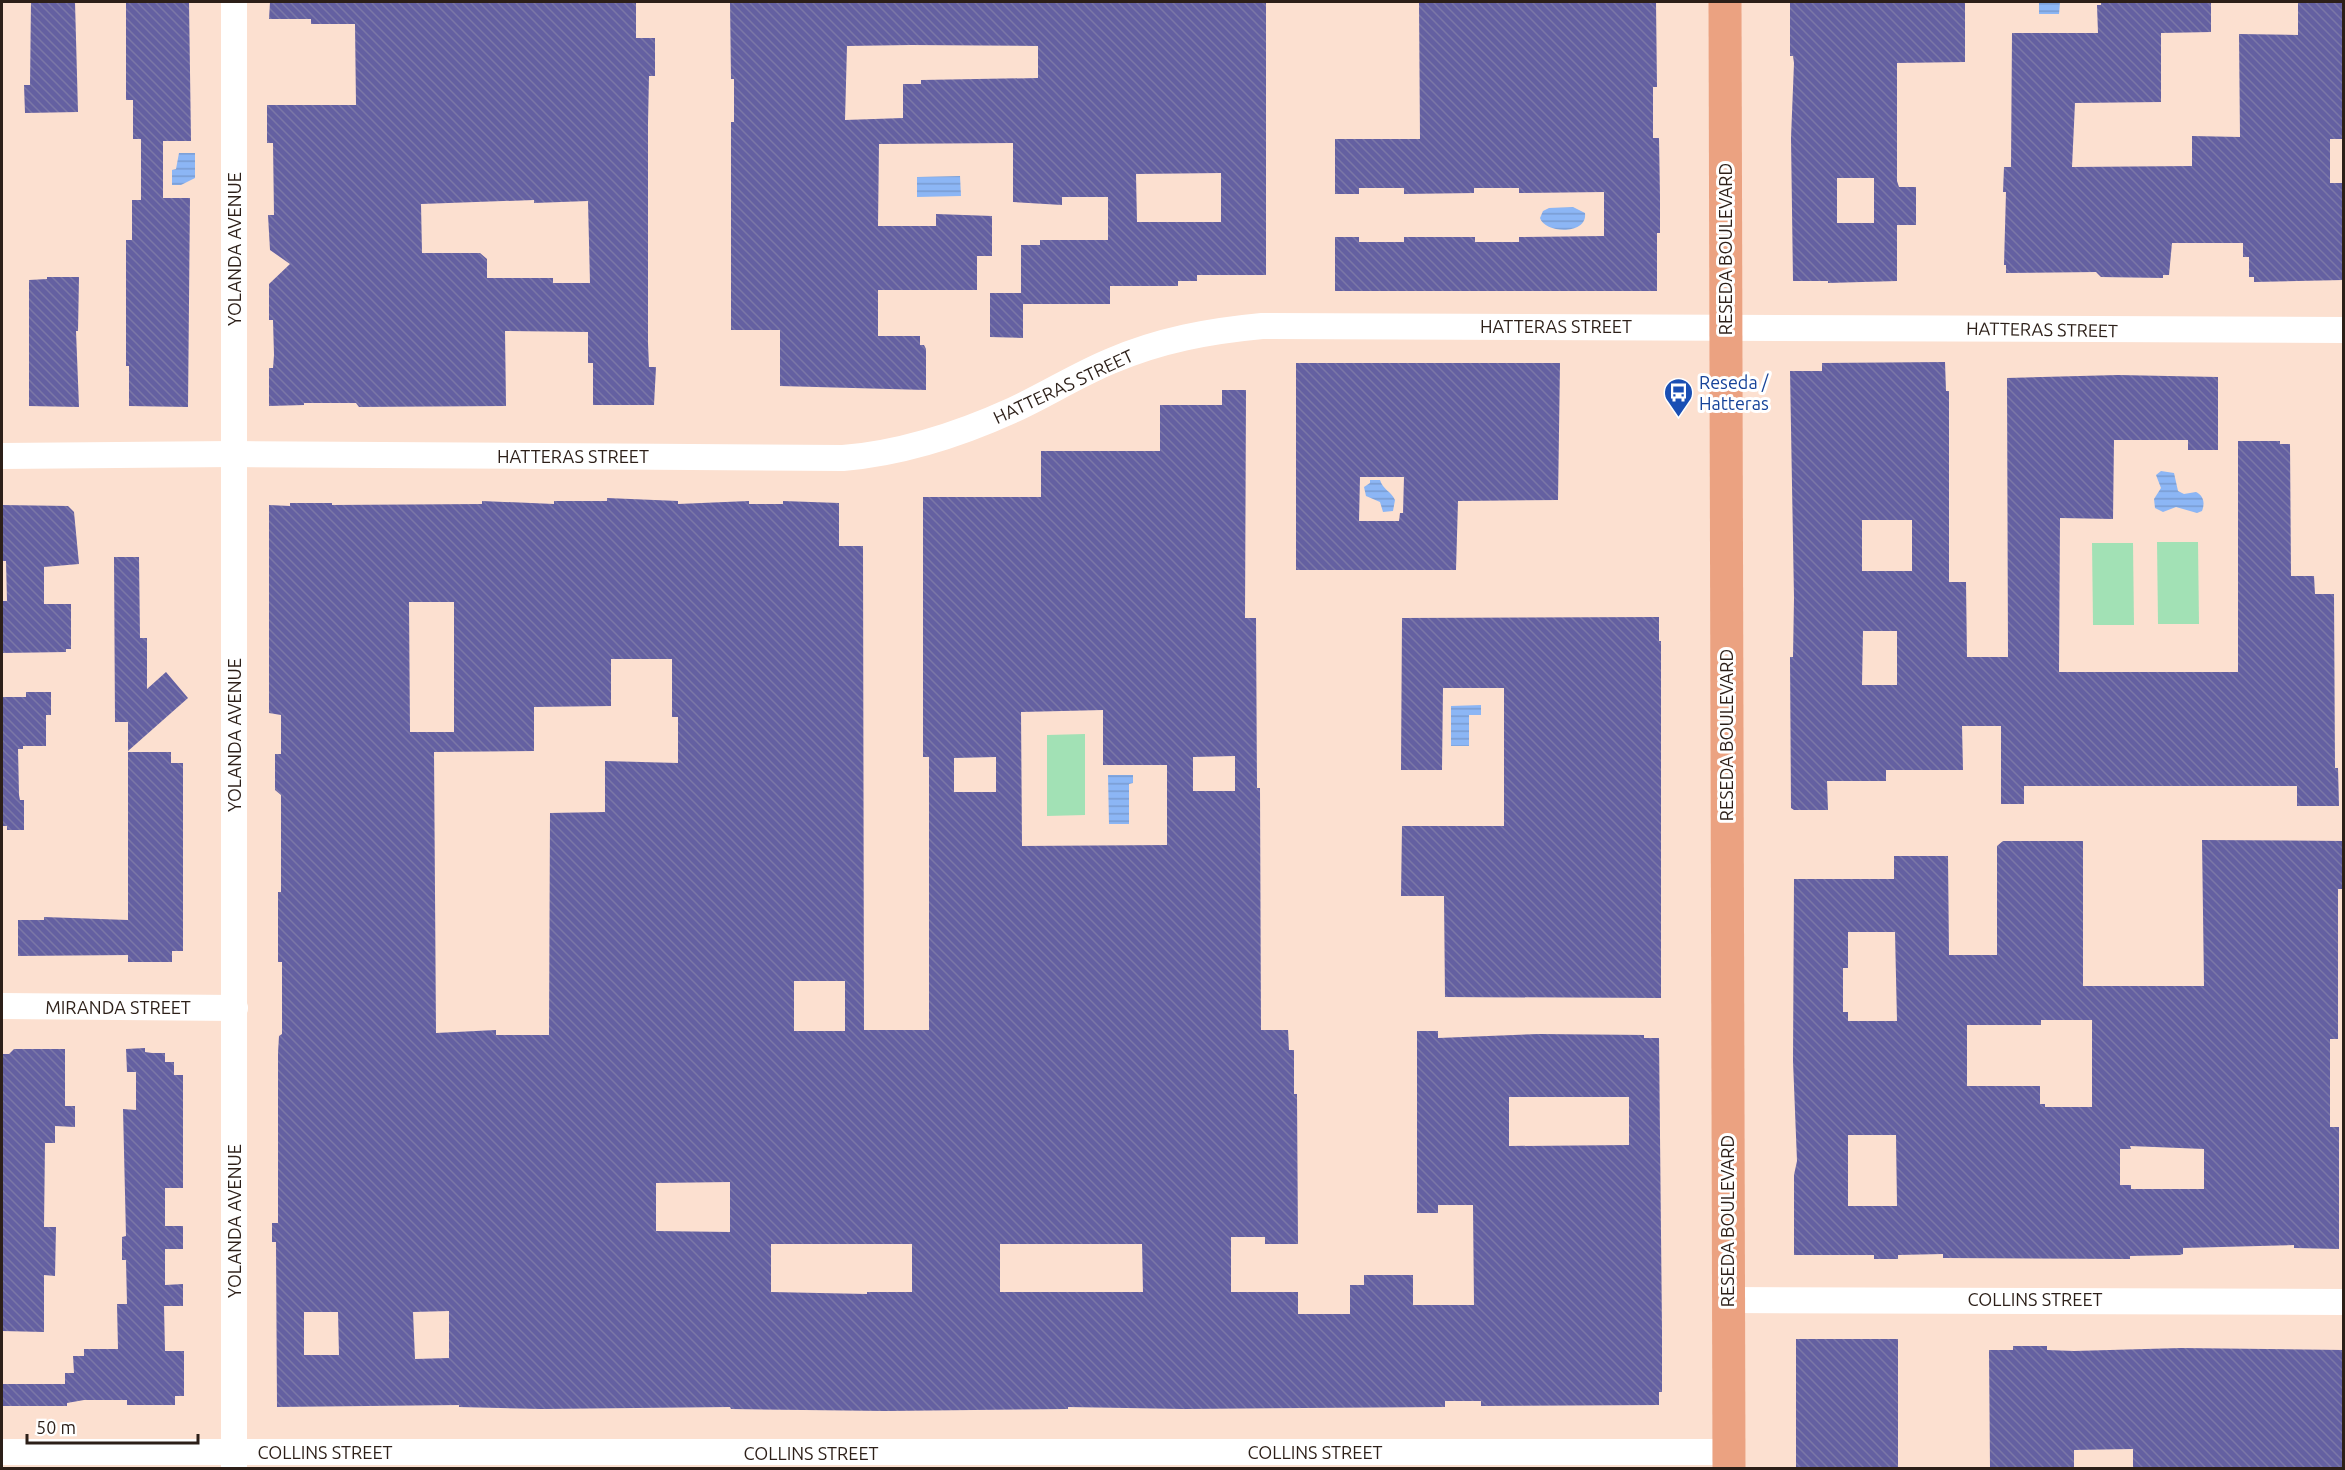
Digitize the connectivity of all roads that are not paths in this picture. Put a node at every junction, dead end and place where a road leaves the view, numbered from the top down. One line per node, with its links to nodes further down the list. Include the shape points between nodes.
1 (234, 2): 5 (street, YOLANDA AVENUE)
2 (1725, 2): 3 (main road, RESEDA BOULEVARD)
3 (1726, 326): 4 (street, HATTERAS STREET); 5 (street, HATTERAS STREET, via 1282,326 1210,331 1111,361 1014,410 934,441 896,452 843,458); 9 (main road, RESEDA BOULEVARD)
4 (2343, 330)
5 (233, 454): 6 (street, HATTERAS STREET); 8 (street, YOLANDA AVENUE)
6 (2, 456)
7 (2, 1006): 8 (street, MIRANDA STREET)
8 (235, 1008): 12 (street, YOLANDA AVENUE)
9 (1727, 1300): 10 (street, COLLINS STREET); 13 (main road, RESEDA BOULEVARD)
10 (2343, 1302)
11 (2, 1452): 12 (street, COLLINS STREET)
12 (234, 1460): 13 (street, COLLINS STREET)
13 (1729, 1460)

